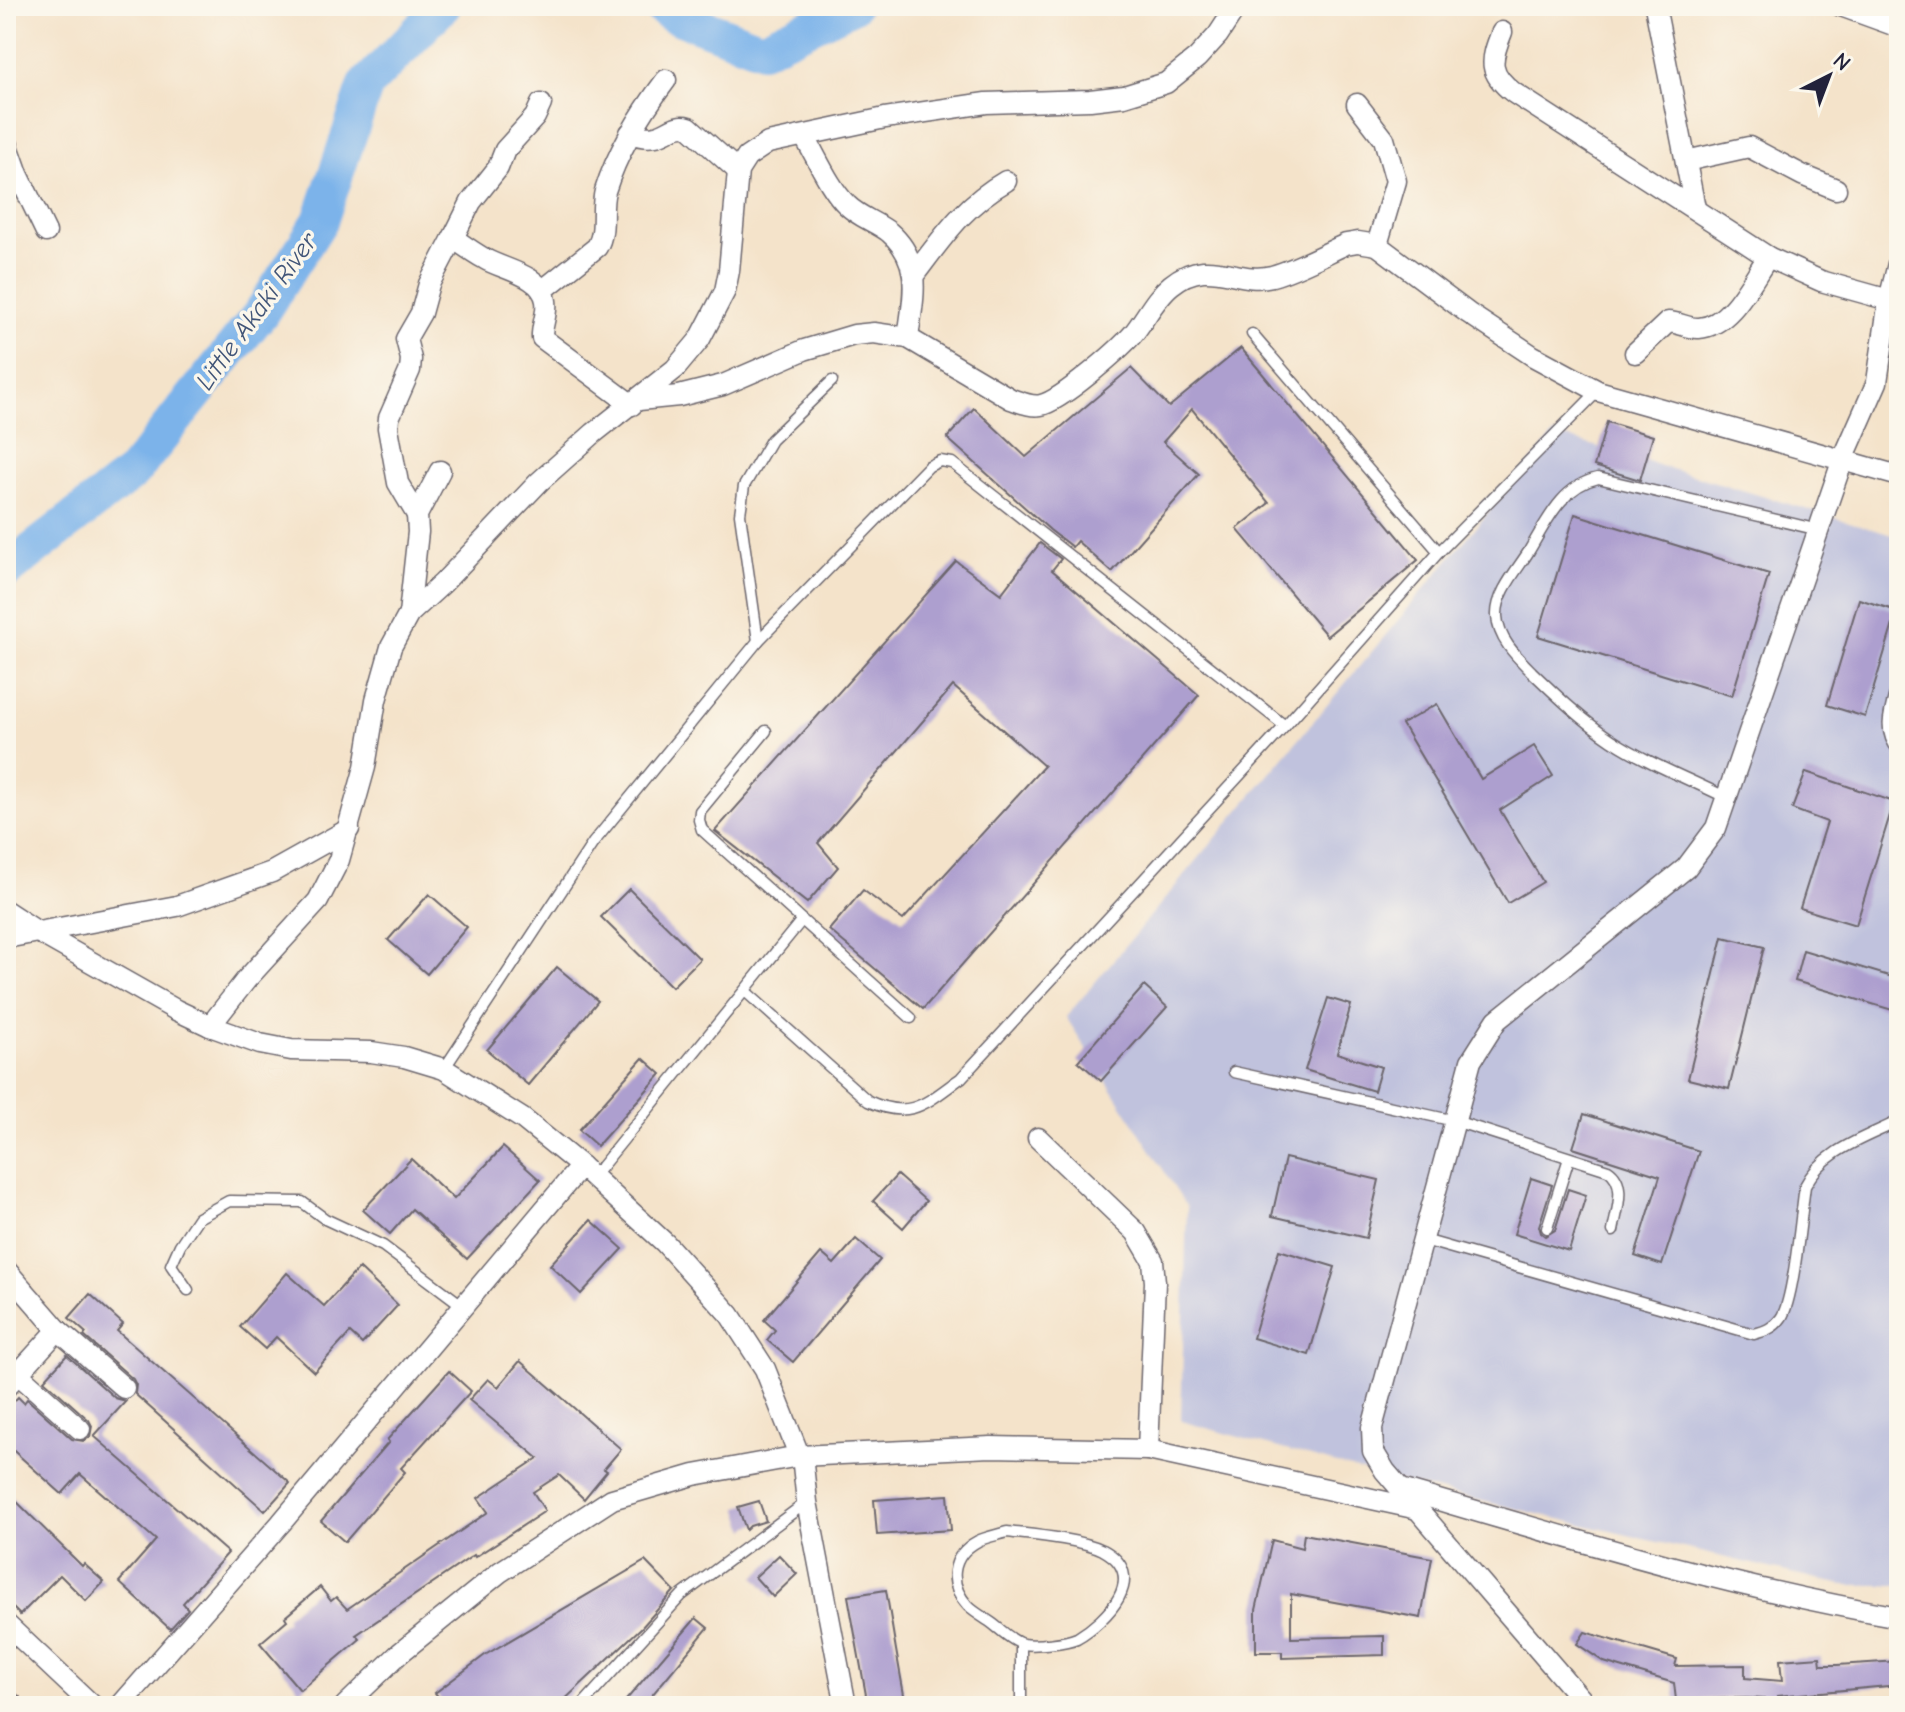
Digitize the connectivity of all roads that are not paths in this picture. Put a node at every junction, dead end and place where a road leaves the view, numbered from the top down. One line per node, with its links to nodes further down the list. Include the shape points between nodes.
1 (1237, 6): 10 (street, via 1218,35 1166,83 1124,96 986,103)
2 (1655, 6): 12 (street)
3 (1841, 6): 4 (street)
4 (1899, 27)
5 (1502, 32): 16 (street, via 1493,68 1500,83)
6 (666, 80): 9 (street)
7 (541, 104): 18 (street, via 505,150)
8 (1357, 104): 19 (street, via 1384,139 1396,181)
9 (630, 133): 13 (street, via 653,138 689,127); 23 (street, via 605,193 597,247)
10 (804, 136): 13 (street, via 756,149); 22 (street, via 842,199 891,234)
11 (6, 140): 17 (street)
12 (1686, 161): 15 (street, via 1749,147); 16 (street)
13 (738, 171): 30 (street, via 725,291 700,339 675,369)
14 (1006, 181): 22 (street, via 959,216)
15 (1836, 189)
16 (1695, 208): 20 (street)
17 (46, 232)
18 (453, 238): 23 (street); 34 (street, via 406,339 410,370 389,418 398,483)
19 (1377, 245): 26 (street, via 1346,244 1271,276 1223,271 1186,275 1158,298 1121,346 1040,405 1011,399); 29 (street, via 1468,313)
20 (1768, 257): 24 (street, via 1821,281); 27 (street, via 1716,324 1691,328 1668,322)
21 (1899, 260): 24 (street)
22 (914, 275): 26 (street)
23 (543, 290): 30 (street, via 542,338)
24 (1889, 300): 31 (street, via 1877,382)
25 (1252, 334): 36 (lane)
26 (908, 338): 30 (street, via 854,335 723,385)
27 (1635, 353)
28 (832, 381): 38 (lane, via 771,440 744,486 740,514)
29 (1598, 391): 31 (street); 36 (lane)
30 (635, 402): 37 (street, via 539,482)
31 (1843, 459): 33 (street); 35 (street)
32 (440, 471): 34 (street)
33 (1899, 476)
34 (417, 515): 37 (street)
35 (1819, 530): 43 (street); 43 (lane, via 1598,478 1583,481 1557,504 1500,597 1499,625 1514,654 1572,710 1613,741)
36 (1439, 552): 40 (lane)
37 (409, 614): 44 (street, via 391,647 376,700)
38 (758, 641): 40 (lane, via 929,466 940,461 952,463); 52 (lane, via 593,843)
39 (1899, 679): 42 (lane, via 1887,731)
40 (1285, 726): 49 (lane, via 961,1078 907,1111 868,1101)
41 (766, 731): 46 (lane, via 700,811 699,820 712,840)
42 (1899, 751)
43 (1728, 799): 54 (street, via 1716,828 1686,868 1497,1020 1471,1061)
44 (349, 829): 47 (street, via 272,872 177,906); 51 (street, via 318,901)
45 (6, 911): 47 (street)
46 (801, 921): 49 (lane); 50 (lane)
47 (38, 932): 48 (street); 51 (street)
48 (6, 938)
49 (745, 991): 58 (lane)
50 (911, 1018)
51 (210, 1026): 52 (street, via 291,1050 371,1052)
52 (444, 1069): 58 (street, via 523,1119)
53 (1234, 1072): 54 (lane)
54 (1455, 1121): 57 (lane); 61 (street)
55 (1899, 1121): 61 (lane, via 1827,1157 1812,1172 1805,1186 1783,1316 1771,1329 1754,1334)
56 (1038, 1138): 69 (street, via 1136,1232 1153,1261)
57 (1569, 1158): 59 (lane); 60 (lane, via 1616,1175 1620,1183)
58 (587, 1171): 64 (street); 70 (street, via 665,1243 730,1315 765,1369)
59 (1547, 1228)
60 (1613, 1231)
61 (1424, 1240): 71 (street, via 1372,1428 1373,1451)
62 (6, 1270): 65 (street)
63 (188, 1290): 64 (lane, via 171,1265 198,1218 229,1201 302,1202 383,1246)
64 (463, 1306): 81 (street)
65 (58, 1330): 66 (street); 67 (street)
66 (12, 1380): 68 (street)
67 (124, 1388)
68 (80, 1429)
69 (1148, 1450): 70 (street, via 991,1447); 73 (street)
70 (799, 1456): 72 (street); 82 (street, via 694,1475 612,1499 500,1572 400,1653)
71 (1401, 1489): 73 (street); 74 (street, via 1637,1558)
72 (807, 1502): 78 (lane, via 682,1595); 83 (street)
73 (1418, 1509): 85 (street)
74 (1899, 1617)
75 (6, 1624): 80 (street)
76 (1021, 1644): 76 (lane, via 969,1607 956,1590 952,1571 977,1541 1007,1532 1050,1536 1103,1550 1117,1563 1125,1579 1121,1595 1090,1630 1069,1642); 84 (lane)
77 (6, 1699): 79 (street)
78 (584, 1703)
79 (13, 1705)
80 (93, 1706)
81 (120, 1706)
82 (345, 1706)
83 (846, 1706)
84 (1021, 1706)
85 (1587, 1706)

